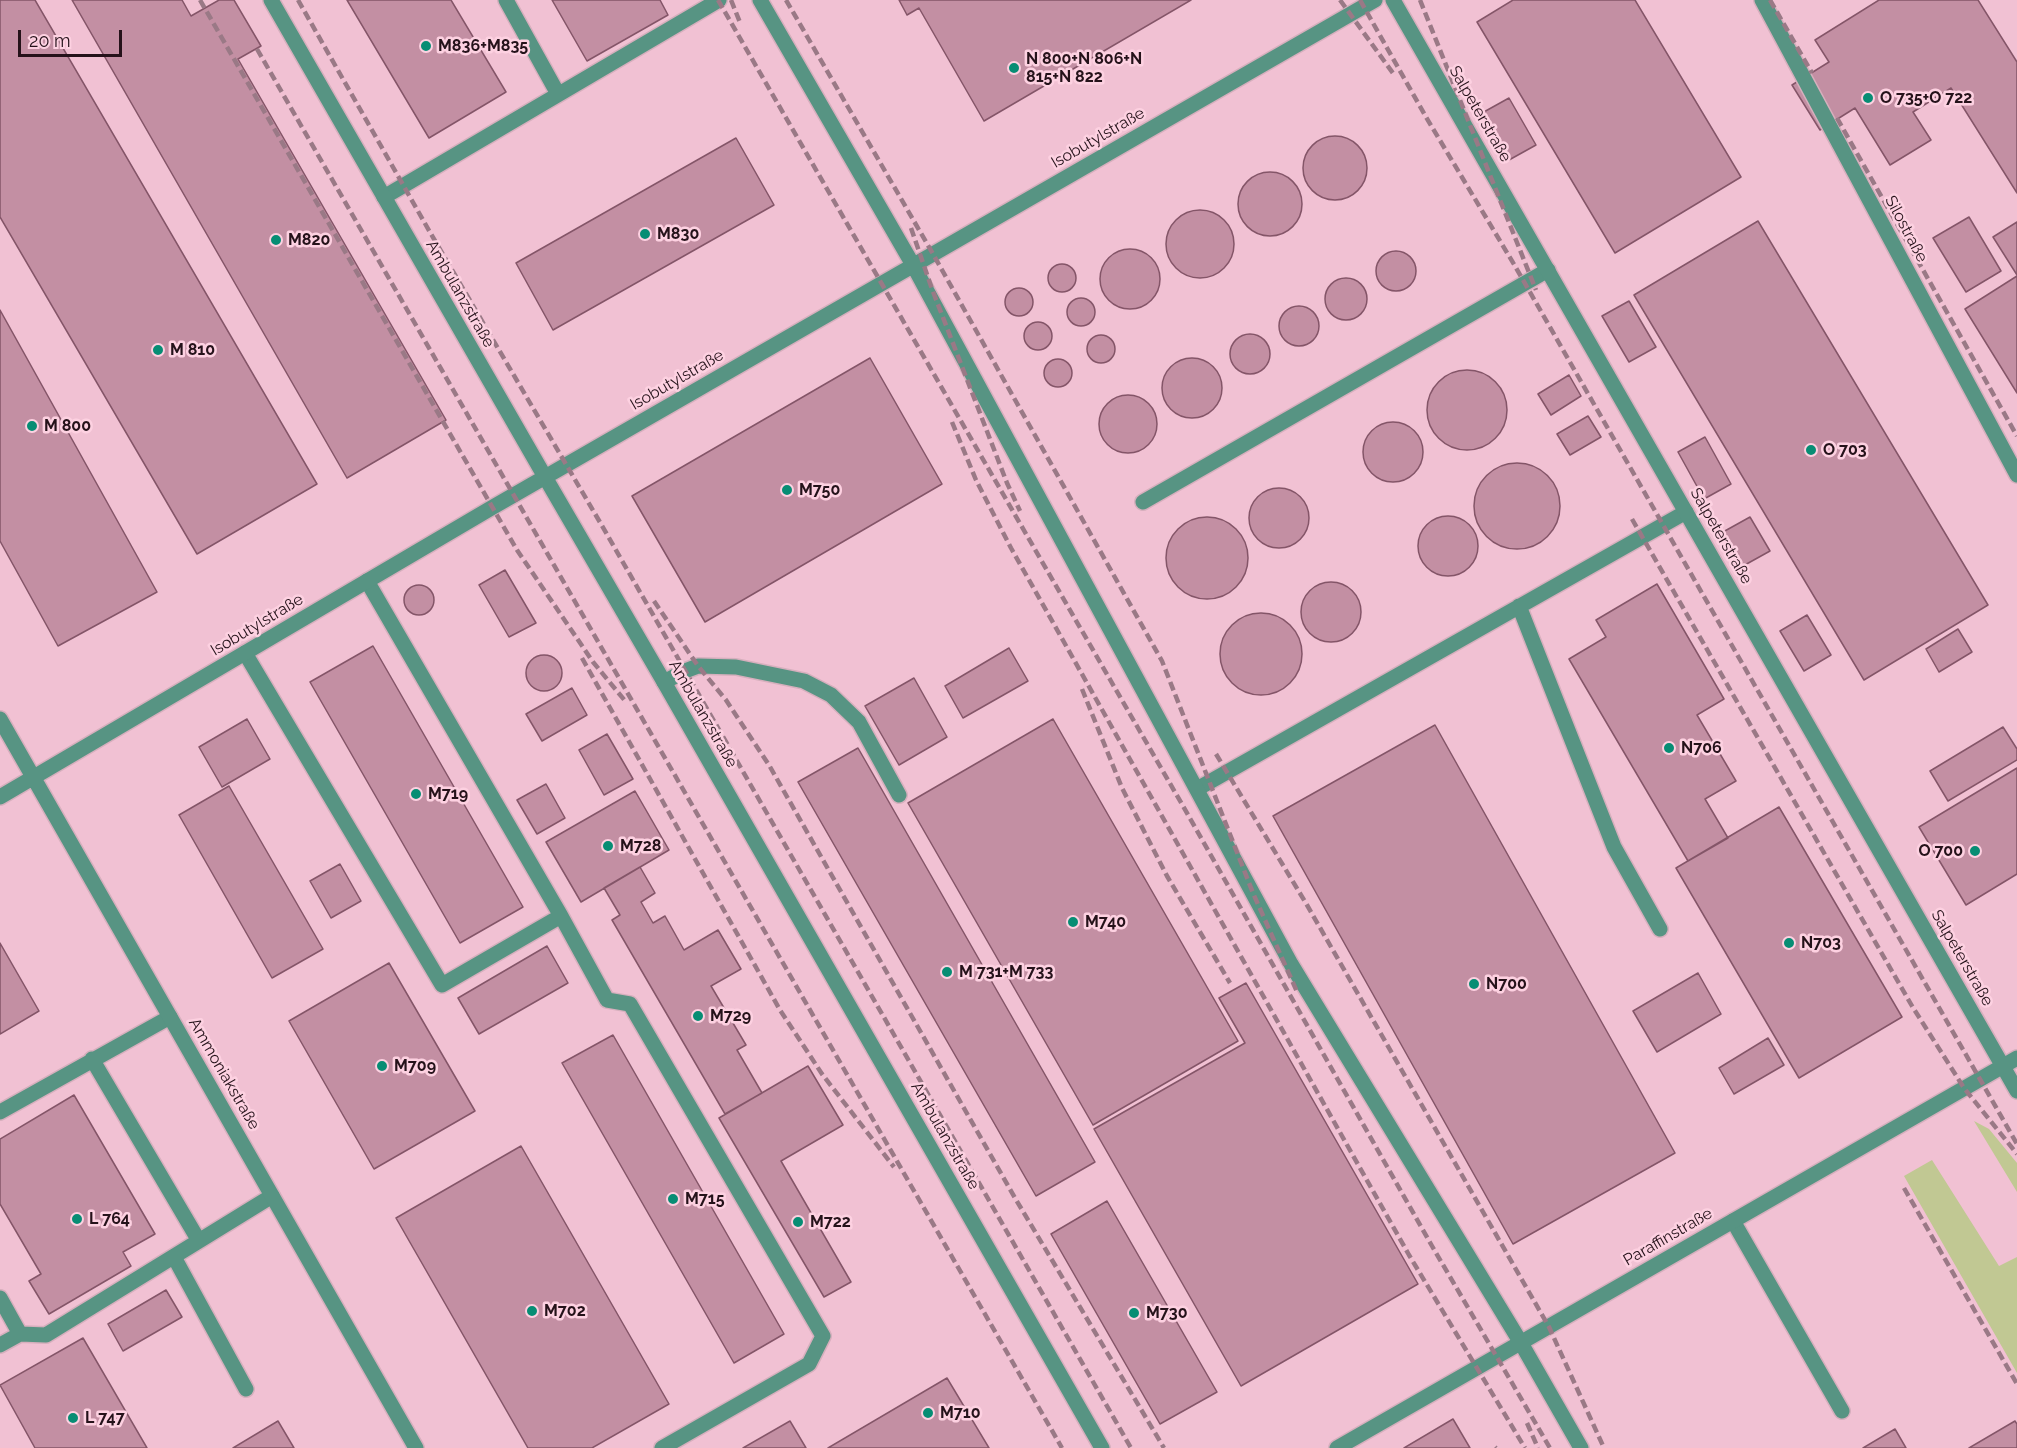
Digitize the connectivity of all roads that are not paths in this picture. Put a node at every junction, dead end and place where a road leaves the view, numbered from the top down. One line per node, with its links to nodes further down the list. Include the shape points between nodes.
1 (271, 0): 9 (street, Ambulanzstraße)
2 (506, 0): 8 (street)
3 (719, 0): 8 (street)
4 (760, 0): 10 (street)
5 (1375, 0): 10 (street, Isobutylstraße)
6 (1393, 0): 11 (street, Salpeterstraße)
7 (1762, 0): 12 (street, Silostraße)
8 (558, 94): 9 (street)
9 (384, 197): 13 (street, Ambulanzstraße)
10 (914, 265): 13 (street, Isobutylstraße); 22 (street)
11 (1548, 270): 14 (street); 15 (street, Salpeterstraße)
12 (2017, 475)
13 (544, 477): 16 (street, Isobutylstraße); 19 (street, Ambulanzstraße)
14 (1143, 502)
15 (1686, 512): 17 (street); 30 (street, Salpeterstraße)
16 (367, 581): 18 (street, Isobutylstraße); 25 (street)
17 (1519, 606): 22 (street); 26 (street, via 1614,847)
18 (245, 653): 21 (street, Isobutylstraße); 25 (street, via 442,985)
19 (664, 682): 23 (street, via 698,666 736,667 804,681 831,695 859,722); 45 (street, Ambulanzstraße)
20 (0, 719): 21 (street, Ammoniakstraße)
21 (35, 778): 24 (street, Isobutylstraße); 27 (street, Ammoniakstraße)
22 (1197, 789): 39 (street, via 1291,964)
23 (899, 795)
24 (0, 797)
25 (561, 916): 44 (street, via 607,1000 630,1004 823,1336 808,1364)
26 (1659, 929)
27 (171, 1017): 29 (street); 33 (street, Ammoniakstraße)
28 (2017, 1058): 30 (street, Paraffinstraße)
29 (92, 1059): 32 (street); 35 (street)
30 (2003, 1066): 31 (street, Salpeterstraße); 34 (street, Paraffinstraße)
31 (2017, 1091)
32 (0, 1112)
33 (272, 1196): 35 (street); 43 (street, Ammoniakstraße)
34 (1732, 1221): 39 (street, Paraffinstraße); 42 (street)
35 (200, 1241): 36 (street)
36 (174, 1257): 38 (street, via 46,1335); 41 (street)
37 (0, 1298): 38 (street)
38 (20, 1334): 40 (street)
39 (1521, 1343): 46 (street, Paraffinstraße); 47 (street)
40 (0, 1345)
41 (246, 1389)
42 (1842, 1411)
43 (416, 1448)
44 (662, 1448)
45 (1102, 1448)
46 (1338, 1448)
47 (1581, 1448)

